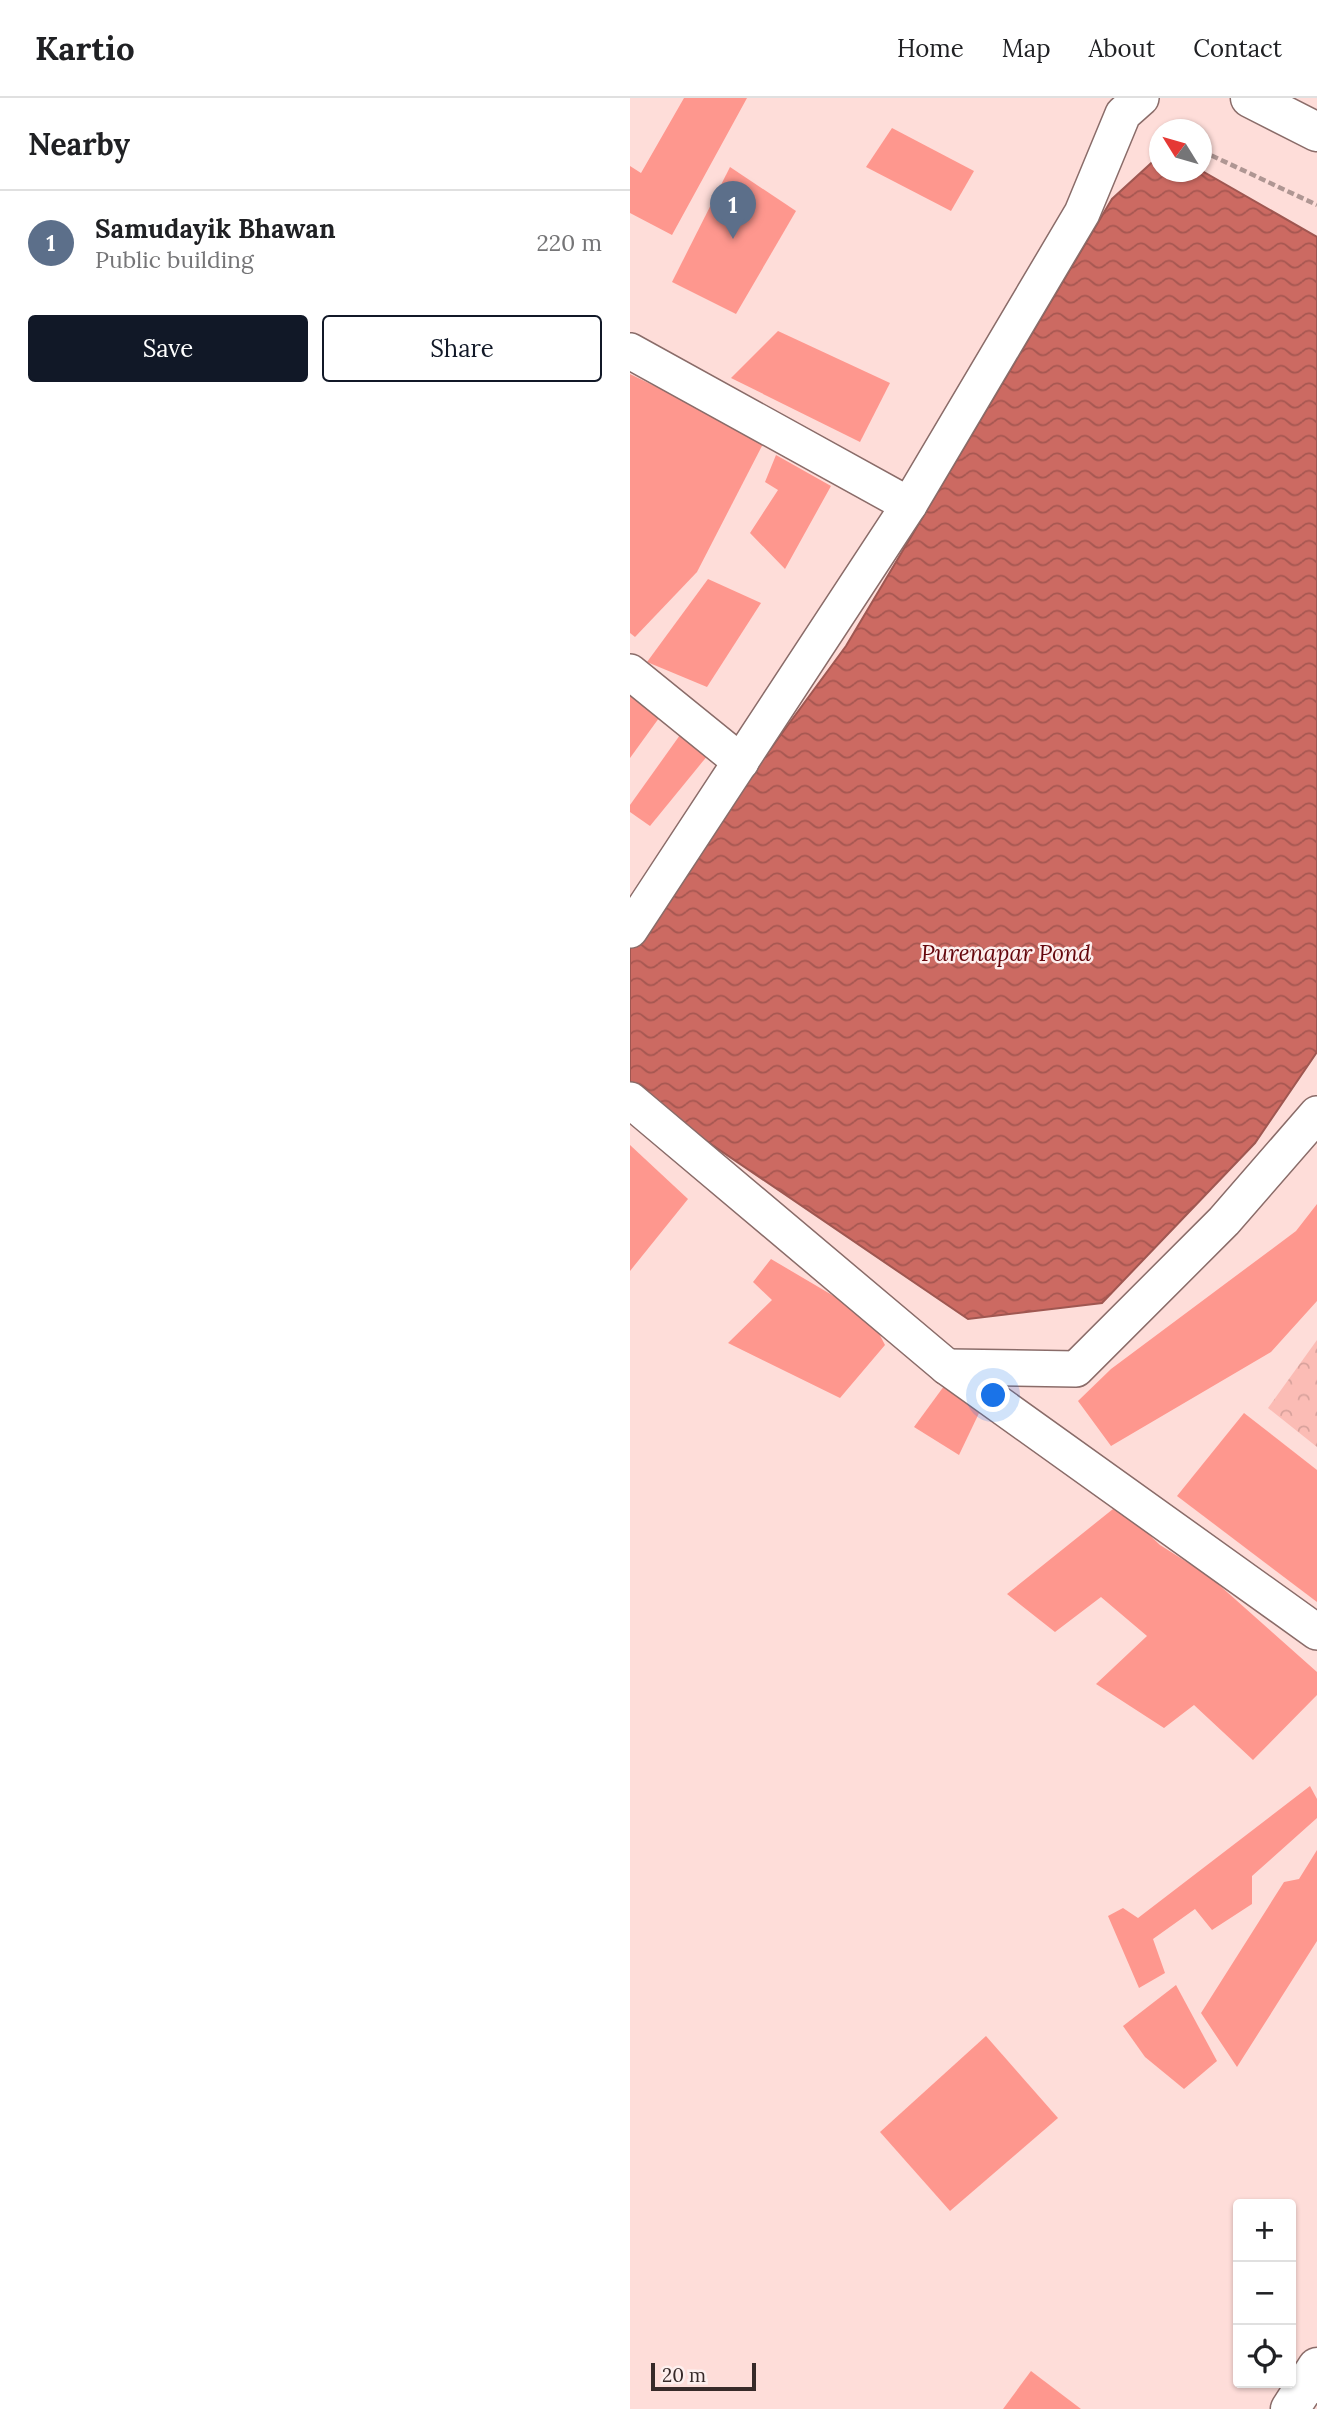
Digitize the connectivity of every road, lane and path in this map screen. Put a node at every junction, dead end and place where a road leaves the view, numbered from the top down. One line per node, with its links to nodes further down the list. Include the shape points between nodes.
1 (1141, 98): 7 (street, via 1123,114 1082,213)
2 (1250, 98): 3 (main road)
3 (1317, 132)
4 (1212, 156): 5 (path)
5 (1317, 205)
6 (630, 351): 7 (street)
7 (909, 505): 9 (street)
8 (630, 672): 9 (street)
9 (741, 762): 10 (street)
10 (630, 930)
11 (630, 1100): 13 (street)
12 (1317, 1114): 13 (street, via 1224,1221 1076,1369)
13 (947, 1367): 14 (street)
14 (1317, 1632)
15 (1317, 2367): 16 (main road)
16 (1290, 2409)

